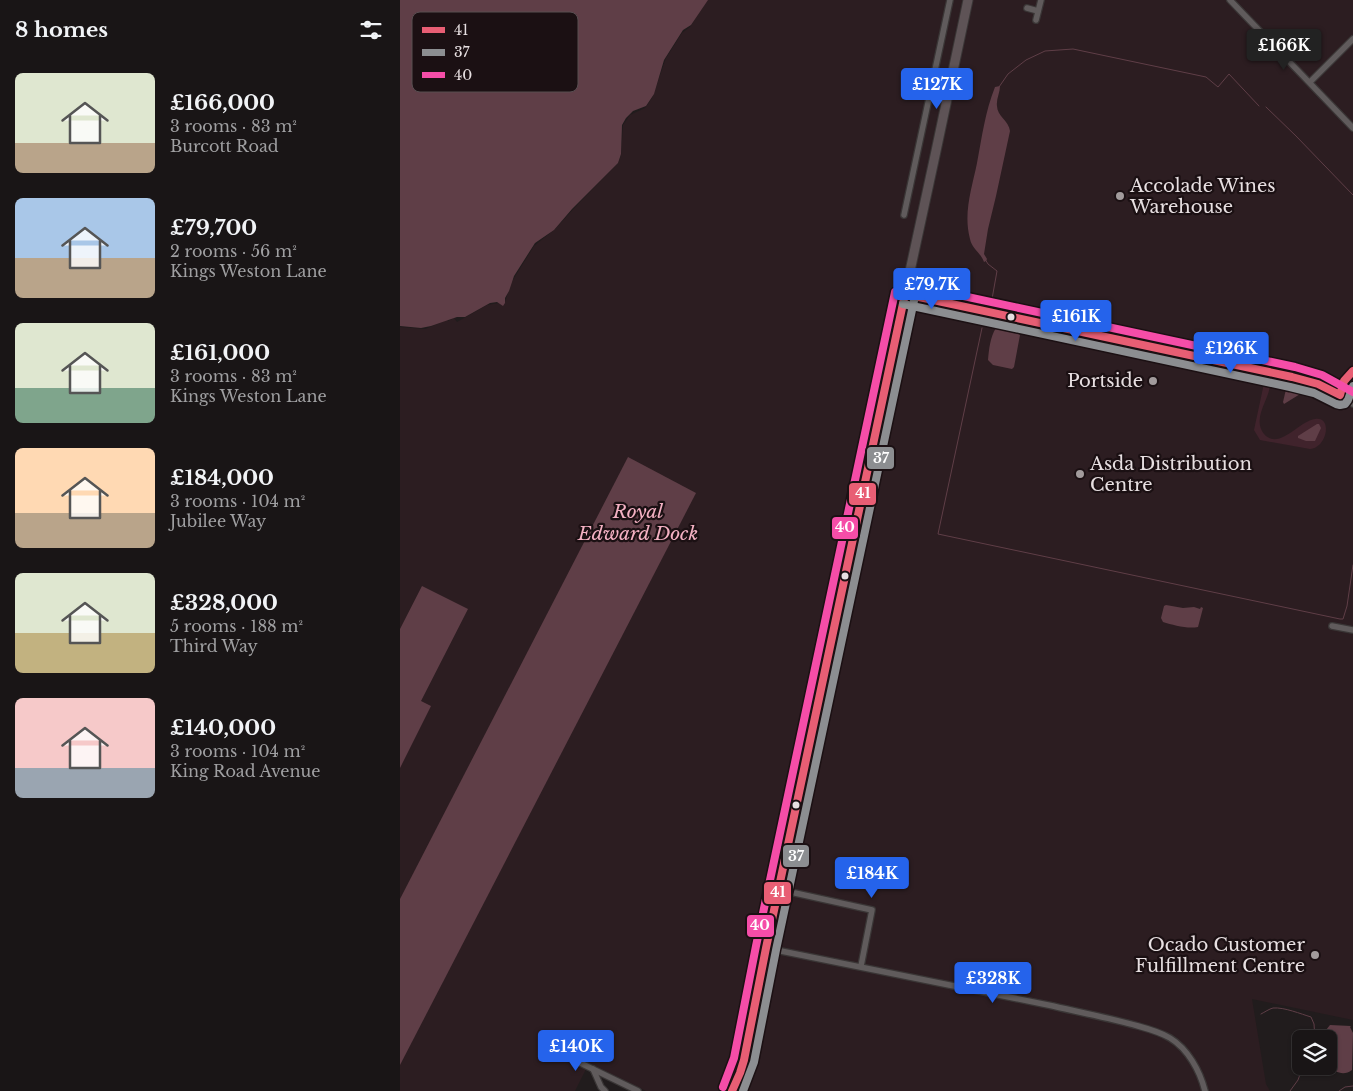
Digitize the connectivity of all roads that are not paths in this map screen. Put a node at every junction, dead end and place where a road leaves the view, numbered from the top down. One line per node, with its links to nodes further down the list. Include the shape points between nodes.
1 (950, 0): 11 (street)
2 (968, 0): 12 (highway)
3 (1041, 0): 6 (street)
4 (1230, 0): 9 (street)
5 (1027, 8): 6 (street)
6 (1038, 11): 7 (street)
7 (1036, 20)
8 (1353, 39): 9 (street)
9 (1310, 82): 10 (street)
10 (1353, 128)
11 (904, 215)
12 (905, 294): 14 (street, via 1292,376); 19 (highway)
13 (1353, 371): 14 (street)
14 (1337, 394): 15 (street)
15 (1353, 404)
16 (1332, 626): 17 (street)
17 (1353, 630)
18 (795, 894): 20 (street, via 872,910)
19 (766, 948): 20 (street); 27 (highway, via 744,1060)
20 (860, 966): 28 (street, via 1096,1015 1158,1032 1184,1050)
21 (568, 1057): 22 (street)
22 (593, 1069): 23 (street); 24 (street)
23 (607, 1076): 24 (street); 26 (street)
24 (599, 1083): 25 (street)
25 (605, 1091)
26 (638, 1091)
27 (733, 1091)
28 (1205, 1091)

